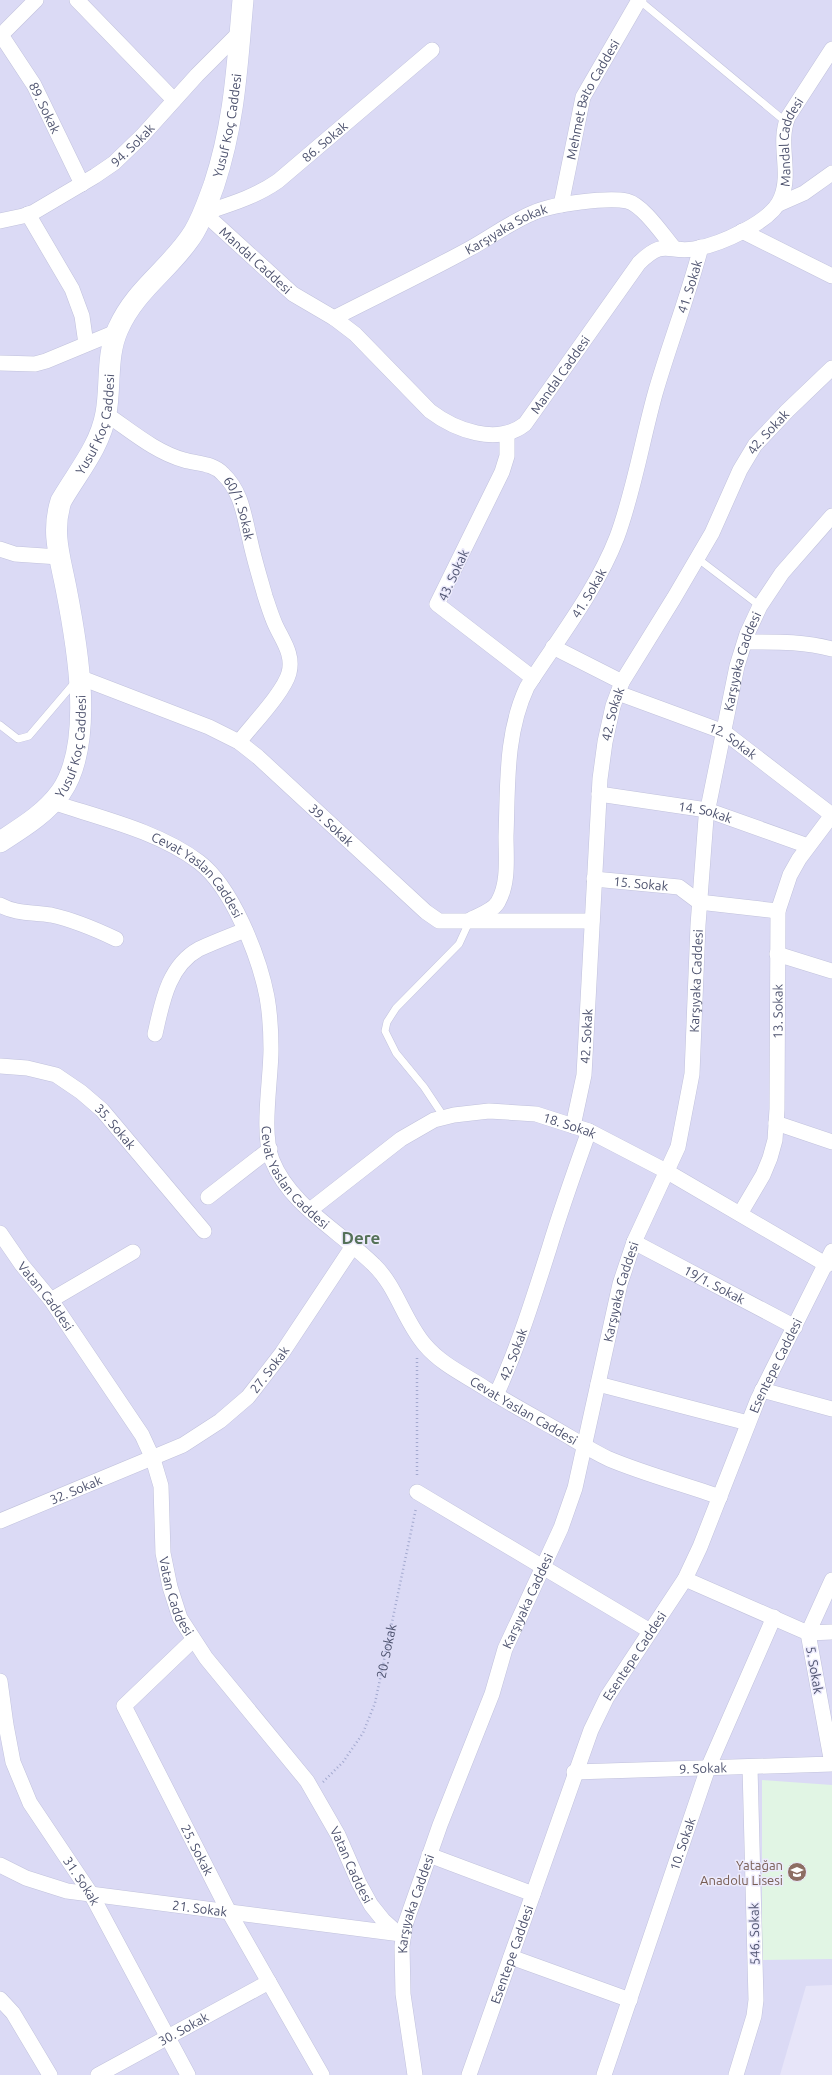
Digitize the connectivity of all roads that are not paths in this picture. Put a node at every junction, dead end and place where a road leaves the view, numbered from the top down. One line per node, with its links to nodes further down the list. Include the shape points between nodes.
1 (77, 0): 9 (street)
2 (243, 0): 5 (street, Yusuf Koç Caddesi)
3 (639, 0): 10 (lane); 14 (street, Mehmet Bato Caddesi, via 584,97)
4 (29, 3): 6 (street)
5 (240, 32): 9 (street, 94. Sokak); 15 (street, Yusuf Koç Caddesi, via 231,124 220,168)
6 (1, 36): 12 (street, 89. Sokak, via 34,85)
7 (832, 49): 10 (street, Mandal Caddesi)
8 (432, 50): 15 (street, 86. Sokak, via 278,181 250,198)
9 (174, 100): 12 (street, 94. Sokak, via 128,150)
10 (786, 122): 13 (street, Mandal Caddesi, via 783,128 785,184)
11 (832, 173): 13 (street, via 804,194)
12 (82, 184): 16 (street, 94. Sokak)
13 (779, 204): 18 (street, Mandal Caddesi, via 765,219)
14 (561, 205): 20 (street, Karşıyaka Sokak, via 602,201 628,202 638,207); 22 (street, Karşıyaka Sokak, via 535,212 460,254)
15 (204, 213): 22 (street, Mandal Caddesi, via 293,294); 23 (street, Yusuf Koç Caddesi, via 180,250 140,292)
16 (28, 214): 17 (street, 94. Sokak); 24 (street, via 72,289 82,316)
17 (0, 221)
18 (742, 231): 19 (street, Mandal Caddesi); 21 (street)
19 (701, 247): 20 (street, Mandal Caddesi); 35 (street, 41. Sokak, via 657,388 617,537 602,570)
20 (674, 248): 28 (street, Mandal Caddesi, via 656,250 639,263 525,424)
21 (832, 276)
22 (334, 318): 28 (street, Mandal Caddesi, via 355,334 430,411 442,420 478,433)
23 (116, 332): 24 (street); 27 (street, Yusuf Koç Caddesi)
24 (86, 344): 25 (street, via 35,364)
25 (0, 363)
26 (832, 368): 32 (street, 42. Sokak, via 755,445)
27 (106, 414): 31 (street, Yusuf Koç Caddesi, via 100,437 60,502 55,529); 42 (street, 60/1. Sokak, via 165,453 212,466 223,473 234,487 244,509 265,596 288,648 289,673 280,689)
28 (507, 434): 38 (street, 43. Sokak, via 507,456 502,472 437,604)
29 (832, 516): 33 (street, Karşıyaka Caddesi, via 782,573)
30 (0, 549): 31 (street, via 14,554)
31 (59, 557): 37 (street, Yusuf Koç Caddesi, via 73,627)
32 (697, 558): 33 (lane); 39 (street, 42. Sokak)
33 (760, 606): 34 (street, Karşıyaka Caddesi)
34 (744, 642): 36 (street, via 782,642); 41 (street, Karşıyaka Caddesi)
35 (553, 647): 38 (street, 41. Sokak); 39 (street, 12. Sokak)
36 (832, 649)
37 (78, 677): 40 (lane, via 29,736 18,739); 42 (street, 39. Sokak, via 209,727); 44 (street, Yusuf Koç Caddesi, via 80,738 77,754 70,775)
38 (533, 678): 53 (street, 41. Sokak, via 517,708 511,735 503,892 497,904)
39 (620, 688): 41 (street, 12. Sokak); 43 (street, 42. Sokak, via 605,742)
40 (0, 725)
41 (724, 732): 45 (street, Karşıyaka Caddesi); 46 (street, 12. Sokak)
42 (239, 742): 53 (street, 39. Sokak, via 258,756 426,912 439,920)
43 (599, 794): 45 (street, 14. Sokak); 49 (street, 42. Sokak)
44 (52, 802): 47 (street, Yusuf Koç Caddesi, via 34,820); 55 (street, Cevat Yaslan Caddesi, via 158,838 200,862 218,882)
45 (708, 810): 48 (street, 14. Sokak); 50 (street, Karşıyaka Caddesi, via 701,859)
46 (832, 815): 48 (street, 13. Sokak)
47 (0, 842)
48 (808, 846): 52 (street, 13. Sokak, via 790,875)
49 (594, 879): 50 (street, 15. Sokak, via 680,887); 54 (street, 42. Sokak)
50 (699, 902): 52 (street); 67 (street, Karşıyaka Caddesi, via 692,1074 678,1147)
51 (0, 905): 56 (street, via 23,913 51,915 75,921)
52 (778, 911): 57 (street, 13. Sokak)
53 (470, 920): 54 (street, 39. Sokak); 61 (lane, via 459,944 396,1008 387,1022 385,1032 396,1053 424,1087)
54 (592, 921): 63 (street, 42. Sokak, via 584,1075)
55 (245, 930): 59 (street, via 198,950 176,971 165,992); 66 (street, Cevat Yaslan Caddesi, via 266,995 270,1026 271,1062 267,1097)
56 (116, 939)
57 (777, 954): 58 (street); 62 (street, 13. Sokak)
58 (832, 971)
59 (154, 1034)
60 (0, 1066): 71 (street, 35. Sokak, via 26,1068 56,1075 82,1092 102,1110)
61 (444, 1118): 63 (street, 18. Sokak, via 467,1112 509,1111 536,1114); 69 (street, 18. Sokak, via 418,1128 401,1139)
62 (776, 1123): 65 (street); 70 (street, 13. Sokak, via 775,1140 763,1176)
63 (573, 1126): 64 (street, 18. Sokak)
64 (590, 1131): 67 (street, 18. Sokak); 81 (street, 42. Sokak, via 564,1202 532,1305)
65 (832, 1142)
66 (270, 1149): 68 (street); 69 (street, Cevat Yaslan Caddesi, via 270,1157 287,1188)
67 (666, 1171): 70 (street, 18. Sokak); 73 (street, Karşıyaka Caddesi)
68 (208, 1197)
69 (310, 1210): 74 (street, Cevat Yaslan Caddesi)
70 (740, 1214): 76 (street, 18. Sokak)
71 (204, 1231)
72 (0, 1233): 77 (street, Vatan Caddesi)
73 (634, 1242): 78 (street, 19/1. Sokak); 79 (street, Karşıyaka Caddesi, via 620,1284)
74 (353, 1246): 81 (street, Cevat Yaslan Caddesi, via 377,1268 416,1334 442,1361); 85 (street, 27. Sokak, via 282,1353 248,1397 220,1421 183,1445)
75 (132, 1252): 77 (street)
76 (829, 1258): 78 (street, Esentepe Caddesi)
77 (51, 1300): 85 (street, Vatan Caddesi, via 121,1401)
78 (795, 1327): 80 (street, Esentepe Caddesi)
79 (598, 1384): 83 (street); 84 (street, Karşıyaka Caddesi)
80 (762, 1390): 82 (street); 83 (street, Esentepe Caddesi)
81 (496, 1395): 84 (street, Cevat Yaslan Caddesi)
82 (832, 1409)
83 (748, 1423): 87 (street, Esentepe Caddesi)
84 (584, 1445): 87 (street, Cevat Yaslan Caddesi, via 610,1459); 89 (street, Karşıyaka Caddesi, via 575,1488)
85 (153, 1459): 88 (street, 32. Sokak); 96 (street, Vatan Caddesi, via 161,1486 163,1553 170,1586 180,1618)
86 (417, 1492): 89 (street)
87 (720, 1497): 90 (street, Esentepe Caddesi)
88 (0, 1521)
89 (543, 1569): 93 (street); 102 (street, Karşıyaka Caddesi, via 505,1649 492,1694)
90 (685, 1579): 92 (street); 93 (street, Esentepe Caddesi)
91 (832, 1580): 95 (street, 5. Sokak)
92 (774, 1617): 95 (street); 100 (street, 10. Sokak)
93 (650, 1631): 101 (street, Esentepe Caddesi, via 607,1697)
94 (832, 1632): 95 (street)
95 (808, 1633): 98 (street, 5. Sokak)
96 (193, 1640): 106 (street, 25. Sokak, via 124,1706); 107 (street, Vatan Caddesi, via 307,1781 338,1835 358,1883 371,1905 383,1920)
97 (0, 1680): 104 (street, 31. Sokak, via 13,1762 30,1803)
98 (832, 1764): 99 (street, 9. Sokak)
99 (750, 1767): 100 (street, 9. Sokak); 120 (street, 546. Sokak, via 756,2000 754,2016)
100 (708, 1768): 101 (street, 9. Sokak); 111 (street, 10. Sokak)
101 (574, 1772): 105 (street, Esentepe Caddesi)
102 (429, 1855): 105 (street); 107 (street, Karşıyaka Caddesi, via 405,1925)
103 (0, 1865): 104 (street, 21. Sokak, via 26,1878 67,1891)
104 (91, 1894): 106 (street, 21. Sokak); 112 (street, 31. Sokak)
105 (533, 1894): 108 (street, Esentepe Caddesi)
106 (229, 1912): 107 (street, 21. Sokak); 109 (street, 25. Sokak)
107 (404, 1935): 117 (street, Karşıyaka Caddesi, via 403,1994)
108 (511, 1957): 111 (street); 118 (street, Esentepe Caddesi)
109 (269, 1982): 112 (street, 30. Sokak); 116 (street, 25. Sokak)
110 (0, 1999): 113 (street, via 14,2013)
111 (630, 2000): 119 (street, 10. Sokak)
112 (168, 2038): 114 (street, 30. Sokak); 115 (street, 31. Sokak)
113 (50, 2075)
114 (98, 2075)
115 (188, 2075)
116 (322, 2075)
117 (415, 2075)
118 (469, 2075)
119 (604, 2075)
120 (736, 2075)

